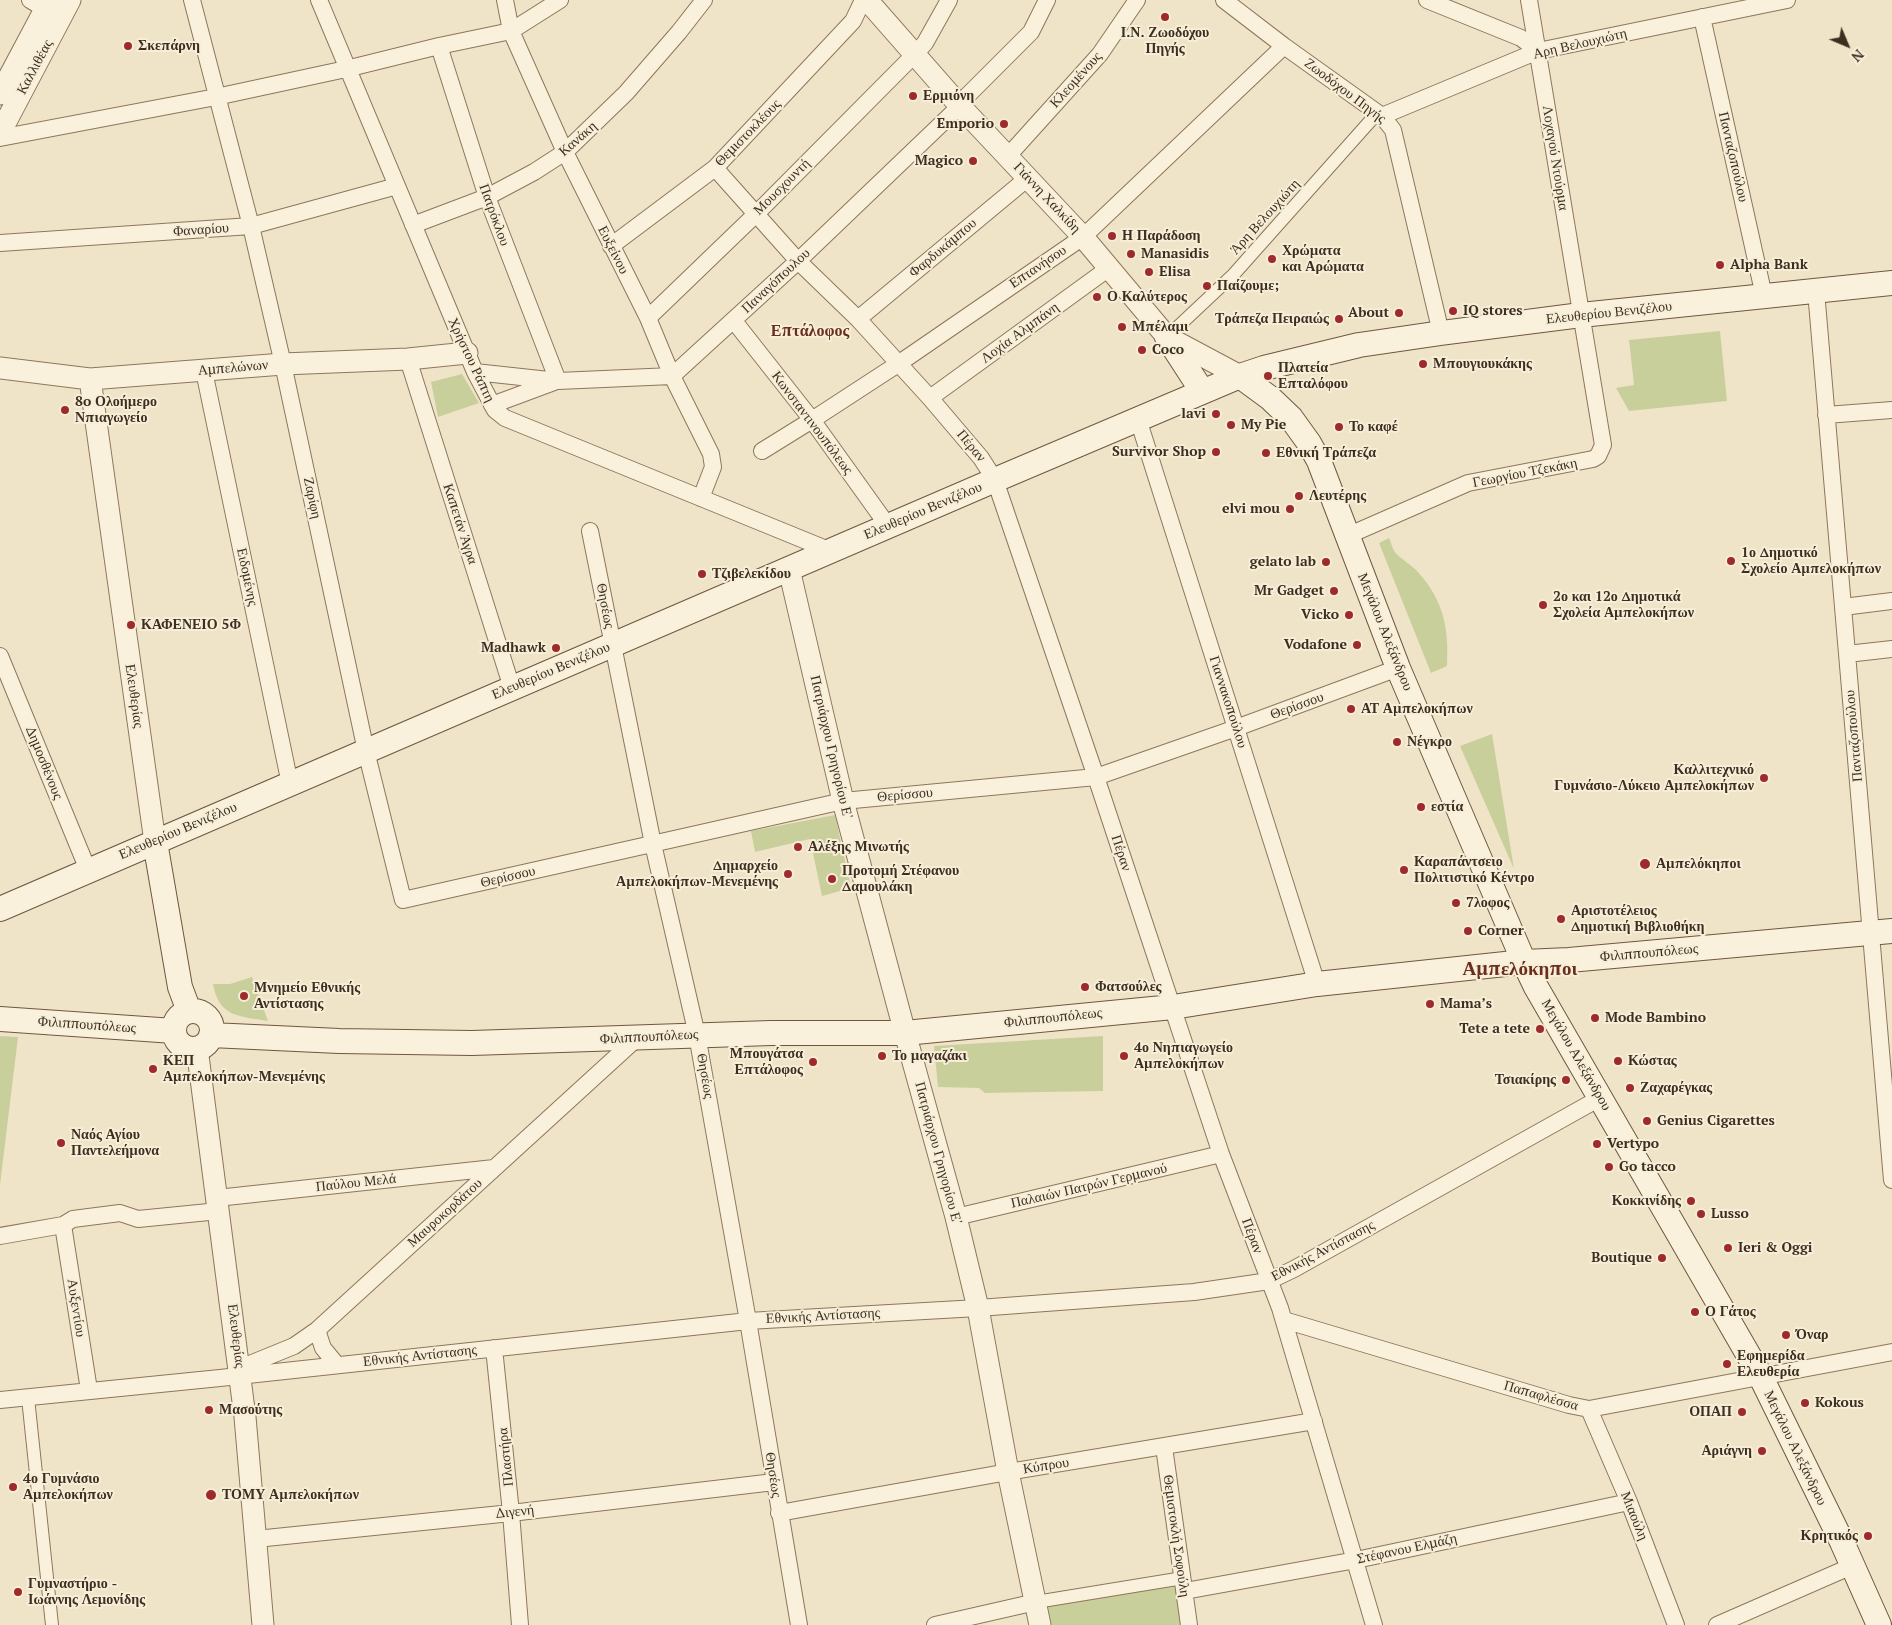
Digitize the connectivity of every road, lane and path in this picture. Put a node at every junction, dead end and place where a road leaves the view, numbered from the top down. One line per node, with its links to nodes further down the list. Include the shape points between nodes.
1 (70, 0): 29 (street, Καλλιθέας)
2 (192, 0): 26 (street, Ζαρίφη)
3 (319, 0): 24 (street, Χρήστου Ράπτη)
4 (505, 0): 19 (street, Ευξείνου)
5 (560, 0): 19 (street)
6 (704, 0): 31 (street, Κανάκη, via 631,86)
7 (863, 0): 33 (street, Θεμιστοκλέους, via 854,21)
8 (867, 0): 23 (street, Γιάννη Χαλκίδη)
9 (949, 0): 23 (street, Μουσχουντή, via 925,43)
10 (1047, 0): 27 (street, Παναγόπουλου, via 1031,32)
11 (1137, 0): 32 (street, Κλεομένους, via 1100,54)
12 (1224, 0): 21 (street, Ζωοδόχου Πηγής)
13 (1427, 0): 22 (street, via 1521,38)
14 (1529, 0): 22 (street, Λοχαγού Ντούρμα)
15 (1787, 0): 16 (street, Αρη Βελουχιώτη)
16 (1763, 2): 18 (street, Αρη Βελουχιώτη)
17 (42, 3): 25 (street, Καλλιθέας)
18 (1702, 18): 22 (street, Αρη Βελουχιώτη); 47 (street, Πανταζοπούλου)
19 (511, 31): 20 (street); 31 (street, Ευξείνου)
20 (439, 46): 24 (street); 36 (street, Πατρόκλου)
21 (1284, 46): 28 (street, Ζωοδόχου Πηγής); 40 (street, Επτανήσου)
22 (1538, 51): 28 (street, Αρη Βελουχιώτη); 48 (street, Λοχαγού Ντούρμα)
23 (915, 54): 27 (street, Γιάννη Χαλκίδη); 37 (street, Μουσχουντή)
24 (346, 68): 26 (street); 35 (street, Χρήστου Ράπτη)
25 (0, 94)
26 (216, 97): 30 (street); 39 (street, Ζαρίφη)
27 (959, 105): 32 (street, Γιάννη Χαλκίδη); 43 (street, Παναγόπουλου)
28 (1382, 116): 52 (street, Ζωοδόχου Πηγής, via 1393,130); 53 (street, Άρη Βελουχιώτη, via 1372,119 1234,274)
29 (0, 133)
30 (0, 138)
31 (565, 152): 36 (street, Κανάκη); 42 (street, Ευξείνου)
32 (1008, 156): 34 (street, Γιάννη Χαλκίδη)
33 (715, 168): 37 (street, Πέραν); 42 (street, Θεμιστοκλέους)
34 (1029, 177): 40 (street, Γιάννη Χαλκίδη); 50 (street, Φαρδυκάμπου)
35 (397, 186): 38 (street, Χρήστου Ράπτη); 39 (street, Φαναρίου)
36 (487, 197): 38 (street, Κανάκη); 63 (street, Πατρόκλου)
37 (756, 214): 43 (street, Πέραν); 49 (street, Μουσχουντή)
38 (413, 225): 55 (street, Χρήστου Ράπτη)
39 (251, 226): 41 (street, Φαναρίου); 56 (street, Ζαρίφη)
40 (1083, 237): 44 (street, Γιάννη Χαλκίδη); 57 (street, Επτανήσου)
41 (0, 243)
42 (611, 246): 49 (street, Ευξείνου)
43 (798, 262): 50 (street, Πέραν); 51 (street, Παναγόπουλου)
44 (1109, 268): 53 (street, Γιάννη Χαλκίδη); 65 (street, Λοχία Αλμπάνη)
45 (1892, 283): 46 (main road, Ελευθερίου Βενιζέλου)
46 (1816, 291): 47 (main road, Ελευθερίου Βενιζέλου); 68 (street, Πανταζοπούλου)
47 (1764, 296): 48 (main road, Ελευθερίου Βενιζέλου)
48 (1581, 315): 52 (main road, Ελευθερίου Βενιζέλου); 76 (street, Γεωργίου Τζεκάκη, via 1603,439 1598,456 1587,461 1468,483)
49 (648, 318): 60 (street, Ευξείνου)
50 (858, 319): 57 (street, Πέραν)
51 (734, 321): 60 (street, Παναγόπουλου); 70 (street, Κωνσταντινουπόλεως)
52 (1441, 333): 61 (main road, Ελευθερίου Βενιζέλου, via 1359,345)
53 (1167, 337): 61 (street, Γιάννη Χαλκίδη); 64 (main road)
54 (408, 359): 55 (street, Αμπελώνων); 56 (street, Αμπελώνων); 86 (street, Καπετάν Άγρα)
55 (471, 362): 63 (street); 66 (street, Χρήστου Ράπτη)
56 (283, 364): 59 (street, Αμπελώνων); 88 (street, Ζαρίφη)
57 (898, 364): 65 (street, Πέραν); 70 (street, Επτανήσου)
58 (0, 368): 62 (street, Αμπελώνων)
59 (204, 371): 62 (street, Αμπελώνων); 90 (street, Ειδομένης)
60 (672, 376): 63 (street); 73 (street, Ευξείνου, via 713,458 713,467)
61 (1240, 376): 64 (main road, Ελευθερίου Βενιζέλου); 76 (main road, Μεγάλου Αλεξάνδρου, via 1280,407 1309,443)
62 (90, 379): 92 (street, Ελευθερίας)
63 (558, 380): 66 (street)
64 (1202, 391): 69 (main road, Ελευθερίου Βενιζέλου)
65 (930, 398): 72 (street, Πέραν, via 982,458)
66 (492, 404): 73 (street, Χρήστου Ράπτη, via 505,418)
67 (1892, 410): 68 (street)
68 (1826, 415): 80 (street, Πανταζοπούλου)
69 (1138, 419): 72 (main road, Ελευθερίου Βενιζέλου); 87 (street, Γιαννακοπούλου)
70 (812, 420): 71 (street, Επτανήσου); 74 (street, Κωνσταντινουπόλεως)
71 (762, 451)
72 (995, 480): 74 (main road, Ελευθερίου Βενιζέλου); 89 (street, Πέραν)
73 (700, 498): 77 (street, Χρήστου Ράπτη)
74 (888, 526): 77 (main road, Ελευθερίου Βενιζέλου)
75 (590, 530): 81 (street, Θησέως)
76 (1347, 536): 85 (main road, Μεγάλου Αλεξάνδρου)
77 (831, 551): 78 (main road, Ελευθερίου Βενιζέλου)
78 (789, 569): 81 (main road, Ελευθερίου Βενιζέλου); 91 (street, Πατριάρχου Γρηγορίου Ε')
79 (1892, 601): 80 (street)
80 (1842, 607): 83 (street, Πανταζοπούλου)
81 (613, 644): 86 (main road, Ελευθερίου Βενιζέλου); 93 (street, Θησέως)
82 (1892, 649): 83 (street)
83 (1847, 654): 97 (street, Πανταζοπούλου)
84 (0, 656): 94 (street, Δημοσθένους)
85 (1398, 668): 87 (street, Θερίσσου); 98 (main road, Μεγάλου Αλεξάνδρου)
86 (512, 688): 88 (main road, Ελευθερίου Βενιζέλου)
87 (1236, 728): 89 (street, Θερίσσου); 99 (street, Γιαννακοπούλου)
88 (366, 751): 90 (main road, Ελευθερίου Βενιζέλου); 95 (street, Ζαρίφη)
89 (1096, 777): 91 (street, Θερίσσου); 100 (street, Πέραν)
90 (290, 784): 92 (main road, Ελευθερίου Βενιζέλου)
91 (843, 801): 93 (street, Θερίσσου); 104 (street, Πατριάρχου Γρηγορίου Ε')
92 (155, 842): 94 (main road, Ελευθερίου Βενιζέλου); 101 (main road, Ελευθερίας, via 180,987)
93 (653, 844): 95 (street, Θερίσσου); 105 (street, Θησέως)
94 (88, 870): 96 (main road, Ελευθερίου Βενιζέλου)
95 (403, 900)
96 (0, 910)
97 (1881, 932): 98 (main road, Φιλιππουπόλεως); 111 (street, Πανταζοπούλου)
98 (1524, 962): 99 (main road, Φιλιππουπόλεως); 108 (main road, Μεγάλου Αλεξάνδρου)
99 (1317, 984): 100 (main road, Φιλιππουπόλεως)
100 (1173, 1007): 104 (main road, Φιλιππουπόλεως); 109 (street, Πέραν)
101 (190, 1012): 103 (main road, via 180,1016); 107 (main road, via 200,1013 208,1020 212,1030)
102 (0, 1019): 103 (main road, Φιλιππουπόλεως)
103 (174, 1031): 107 (main road, via 182,1045 192,1049)
104 (904, 1033): 105 (main road, Φιλιππουπόλεως); 113 (street, Πατριάρχου Γρηγορίου Ε')
105 (697, 1035): 106 (main road, Φιλιππουπόλεως); 119 (street, Θησέως)
106 (637, 1038): 107 (main road, Φιλιππουπόλεως, via 472,1043); 110 (street, Μαυροκορδάτου)
107 (204, 1042): 112 (street, Ελευθερίας)
108 (1600, 1098): 116 (street, Εθνικής Αντίστασης); 125 (main road, Μεγάλου Αλεξάνδρου)
109 (1221, 1154): 113 (street, Παλαιών Πατρών Γερμανού); 116 (street, Πέραν)
110 (494, 1168): 112 (street, Παύλου Μελά); 120 (street, Μαυροκορδάτου)
111 (1892, 1180)
112 (218, 1204): 114 (street, Παύλου Μελά, via 138,1219 120,1213 73,1219); 124 (street, Ελευθερίας)
113 (956, 1217): 117 (street, Πατριάρχου Γρηγορίου Ε')
114 (63, 1225): 115 (street, Παύλου Μελά); 126 (street, Αυξεντίου)
115 (0, 1236)
116 (1269, 1281): 117 (street, Εθνικής Αντίστασης, via 1194,1292); 118 (street, Πέραν)
117 (978, 1308): 119 (street, Εθνικής Αντίστασης); 132 (street, Πατριάρχου Γρηγορίου Ε')
118 (1284, 1320): 129 (street, Παπαφλέσσα); 130 (street, Πέραν)
119 (748, 1321): 121 (street, Εθνικής Αντίστασης); 133 (street, Θησέως)
120 (317, 1330): 123 (street, via 323,1348); 124 (street, Μαυροκορδάτου, via 294,1346)
121 (494, 1348): 123 (street, Εθνικής Αντίστασης); 135 (street, Πλαστήρα)
122 (1892, 1352): 125 (street, Παπαφλέσσα)
123 (336, 1365): 124 (street, Εθνικής Αντίστασης)
124 (240, 1372): 126 (street, Εθνικής Αντίστασης); 137 (street, Ελευθερίας)
125 (1760, 1376): 129 (street, Παπαφλέσσα); 139 (main road, Μεγάλου Αλεξάνδρου)
126 (89, 1390): 127 (street, Εθνικής Αντίστασης)
127 (28, 1398): 128 (street, Εθνικής Αντίστασης); 143 (street)
128 (0, 1400)
129 (1589, 1409): 134 (street, Μιαούλη)
130 (1314, 1421): 131 (street, Κύπρου); 138 (street, Πέραν)
131 (1164, 1447): 132 (street, Κύπρου); 140 (street, Θεμιστοκλή Σοφούλη)
132 (1008, 1472): 136 (street, Κύπρου); 141 (street, Πατριάρχου Γρηγορίου Ε')
133 (774, 1482): 135 (street, Διγενή); 136 (street, Θησέως)
134 (1629, 1502): 138 (street, Στέφανου Ελμάζη); 150 (street, Μιαούλη)
135 (511, 1513): 137 (street, Διγενή); 145 (street, Πλαστήρα)
136 (779, 1513): 146 (street, Θησέως)
137 (256, 1539): 144 (street, Ελευθερίας)
138 (1356, 1560): 140 (street, Στέφανου Ελμάζη); 149 (street, Πέραν)
139 (1852, 1566): 151 (street); 152 (main road, Μεγάλου Αλεξάνδρου)
140 (1184, 1584): 141 (street, Στέφανου Ελμάζη); 148 (street, Θεμιστοκλή Σοφούλη)
141 (1036, 1602): 142 (street, Στέφανου Ελμάζη); 147 (street, Πατριάρχου Γρηγορίου Ε')
142 (942, 1624)
143 (52, 1625)
144 (263, 1625)
145 (520, 1625)
146 (798, 1625)
147 (1040, 1625)
148 (1189, 1625)
149 (1374, 1625)
150 (1676, 1625)
151 (1717, 1625)
152 (1879, 1625)

